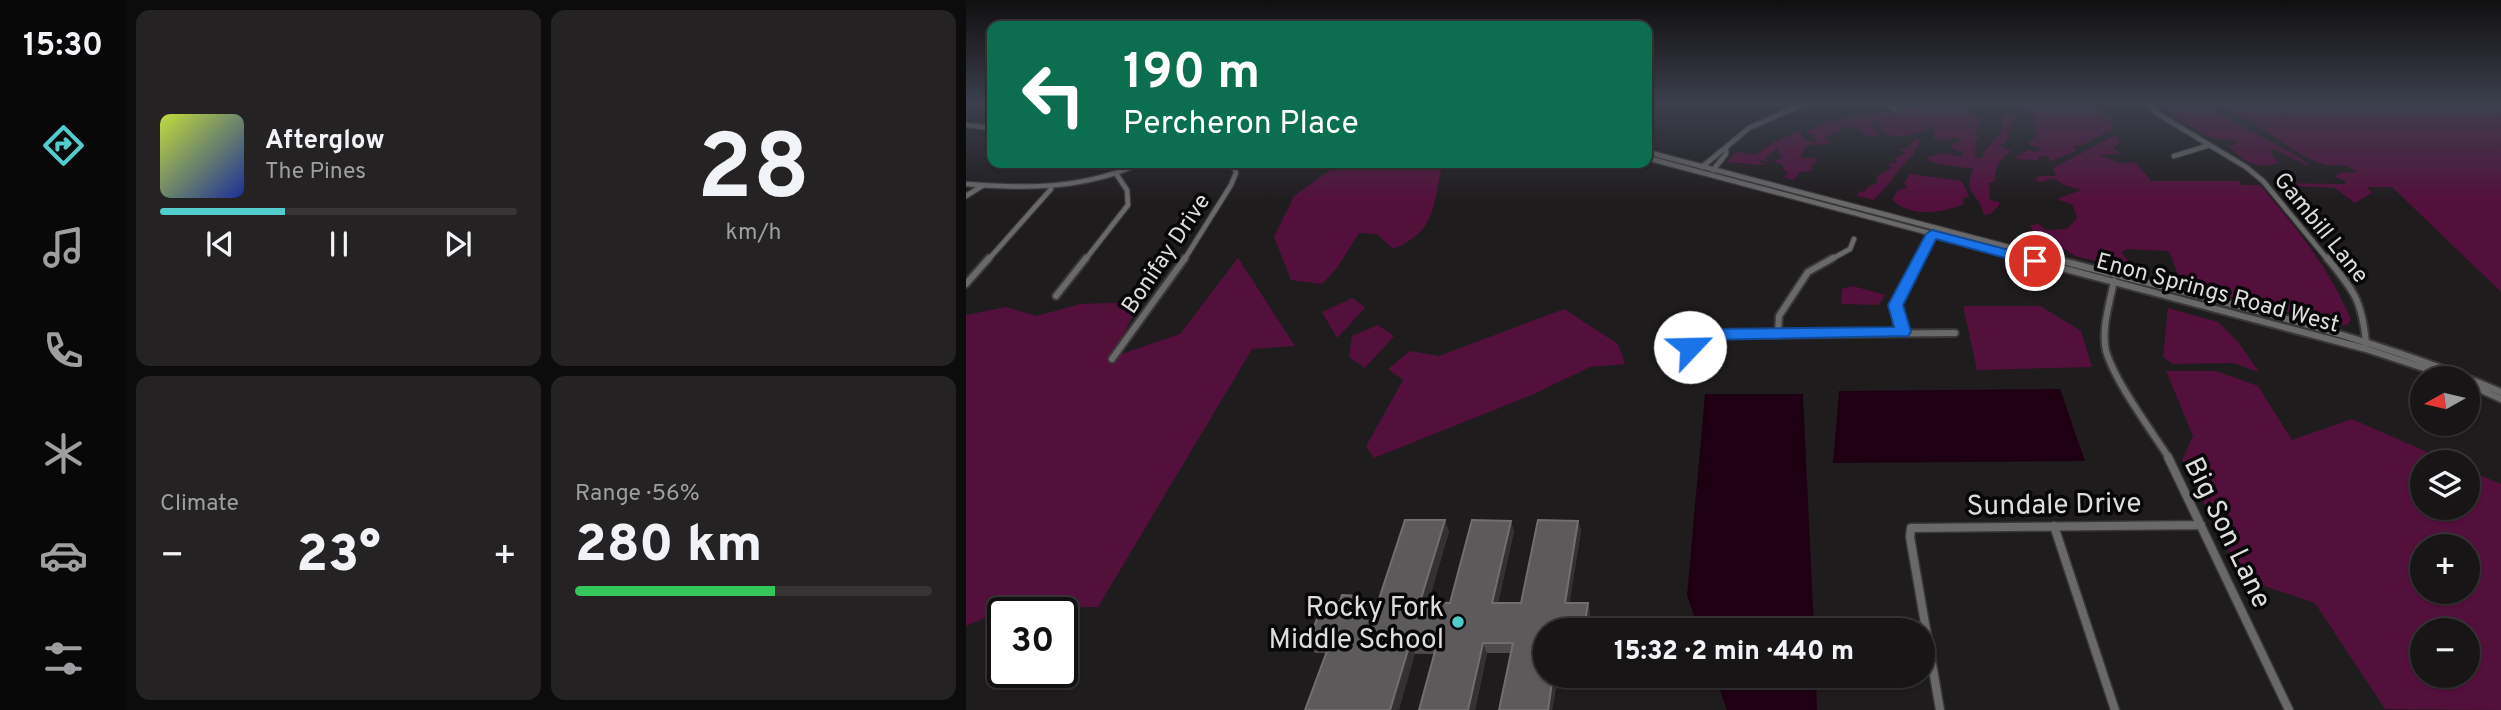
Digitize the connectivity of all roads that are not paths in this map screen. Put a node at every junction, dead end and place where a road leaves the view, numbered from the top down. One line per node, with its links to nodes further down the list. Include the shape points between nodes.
1 (1740, 136): 4 (street)
2 (2195, 136): 3 (street, Gambill Lane)
3 (2210, 145): 6 (street); 26 (street, Gambill Lane, via 2255,173 2354,291 2363,314)
4 (1726, 149): 8 (street); 12 (street)
5 (1652, 153): 8 (street)
6 (2174, 156)
7 (1652, 159): 11 (street, Enon Springs Road West)
8 (1703, 166): 11 (street); 12 (street)
9 (1131, 168): 13 (street)
10 (1236, 168): 28 (street, Bonifay Drive, via 1231,184 1174,275)
11 (1698, 171): 12 (street, Enon Springs Road West)
12 (1711, 172): 18 (street, Enon Springs Road West); 20 (street)
13 (1116, 175): 16 (street); 22 (street, via 1127,190 1128,205)
14 (966, 184): 15 (street)
15 (982, 185): 16 (street); 17 (street)
16 (1052, 189): 21 (street)
17 (966, 196)
18 (1932, 234): 20 (street, Enon Springs Road West); 23 (street, via 1895,305)
19 (1854, 239): 25 (street, via 1850,248 1808,272 1779,316)
20 (2115, 279): 26 (street); 27 (street, Enon Springs Road West); 34 (street, Big Son Lane, via 2104,337 2106,350 2171,461)
21 (966, 284)
22 (1056, 296)
23 (1903, 332): 24 (street); 25 (street)
24 (1955, 333)
25 (1778, 334): 30 (street, via 1693,339)
26 (2365, 341): 27 (street, Gambill Lane); 32 (street, via 2439,365)
27 (2366, 349): 29 (street, Enon Springs Road West)
28 (1112, 359)
29 (2418, 366)
30 (1689, 378)
31 (2480, 389): 33 (street)
32 (2501, 393)
33 (2501, 399)
34 (2201, 525): 35 (street, Sundale Drive); 38 (street, Big Son Lane)
35 (2054, 526): 36 (street, Sundale Drive, via 1911,528); 37 (street)
36 (1940, 710)
37 (2115, 710)
38 (2289, 710)

